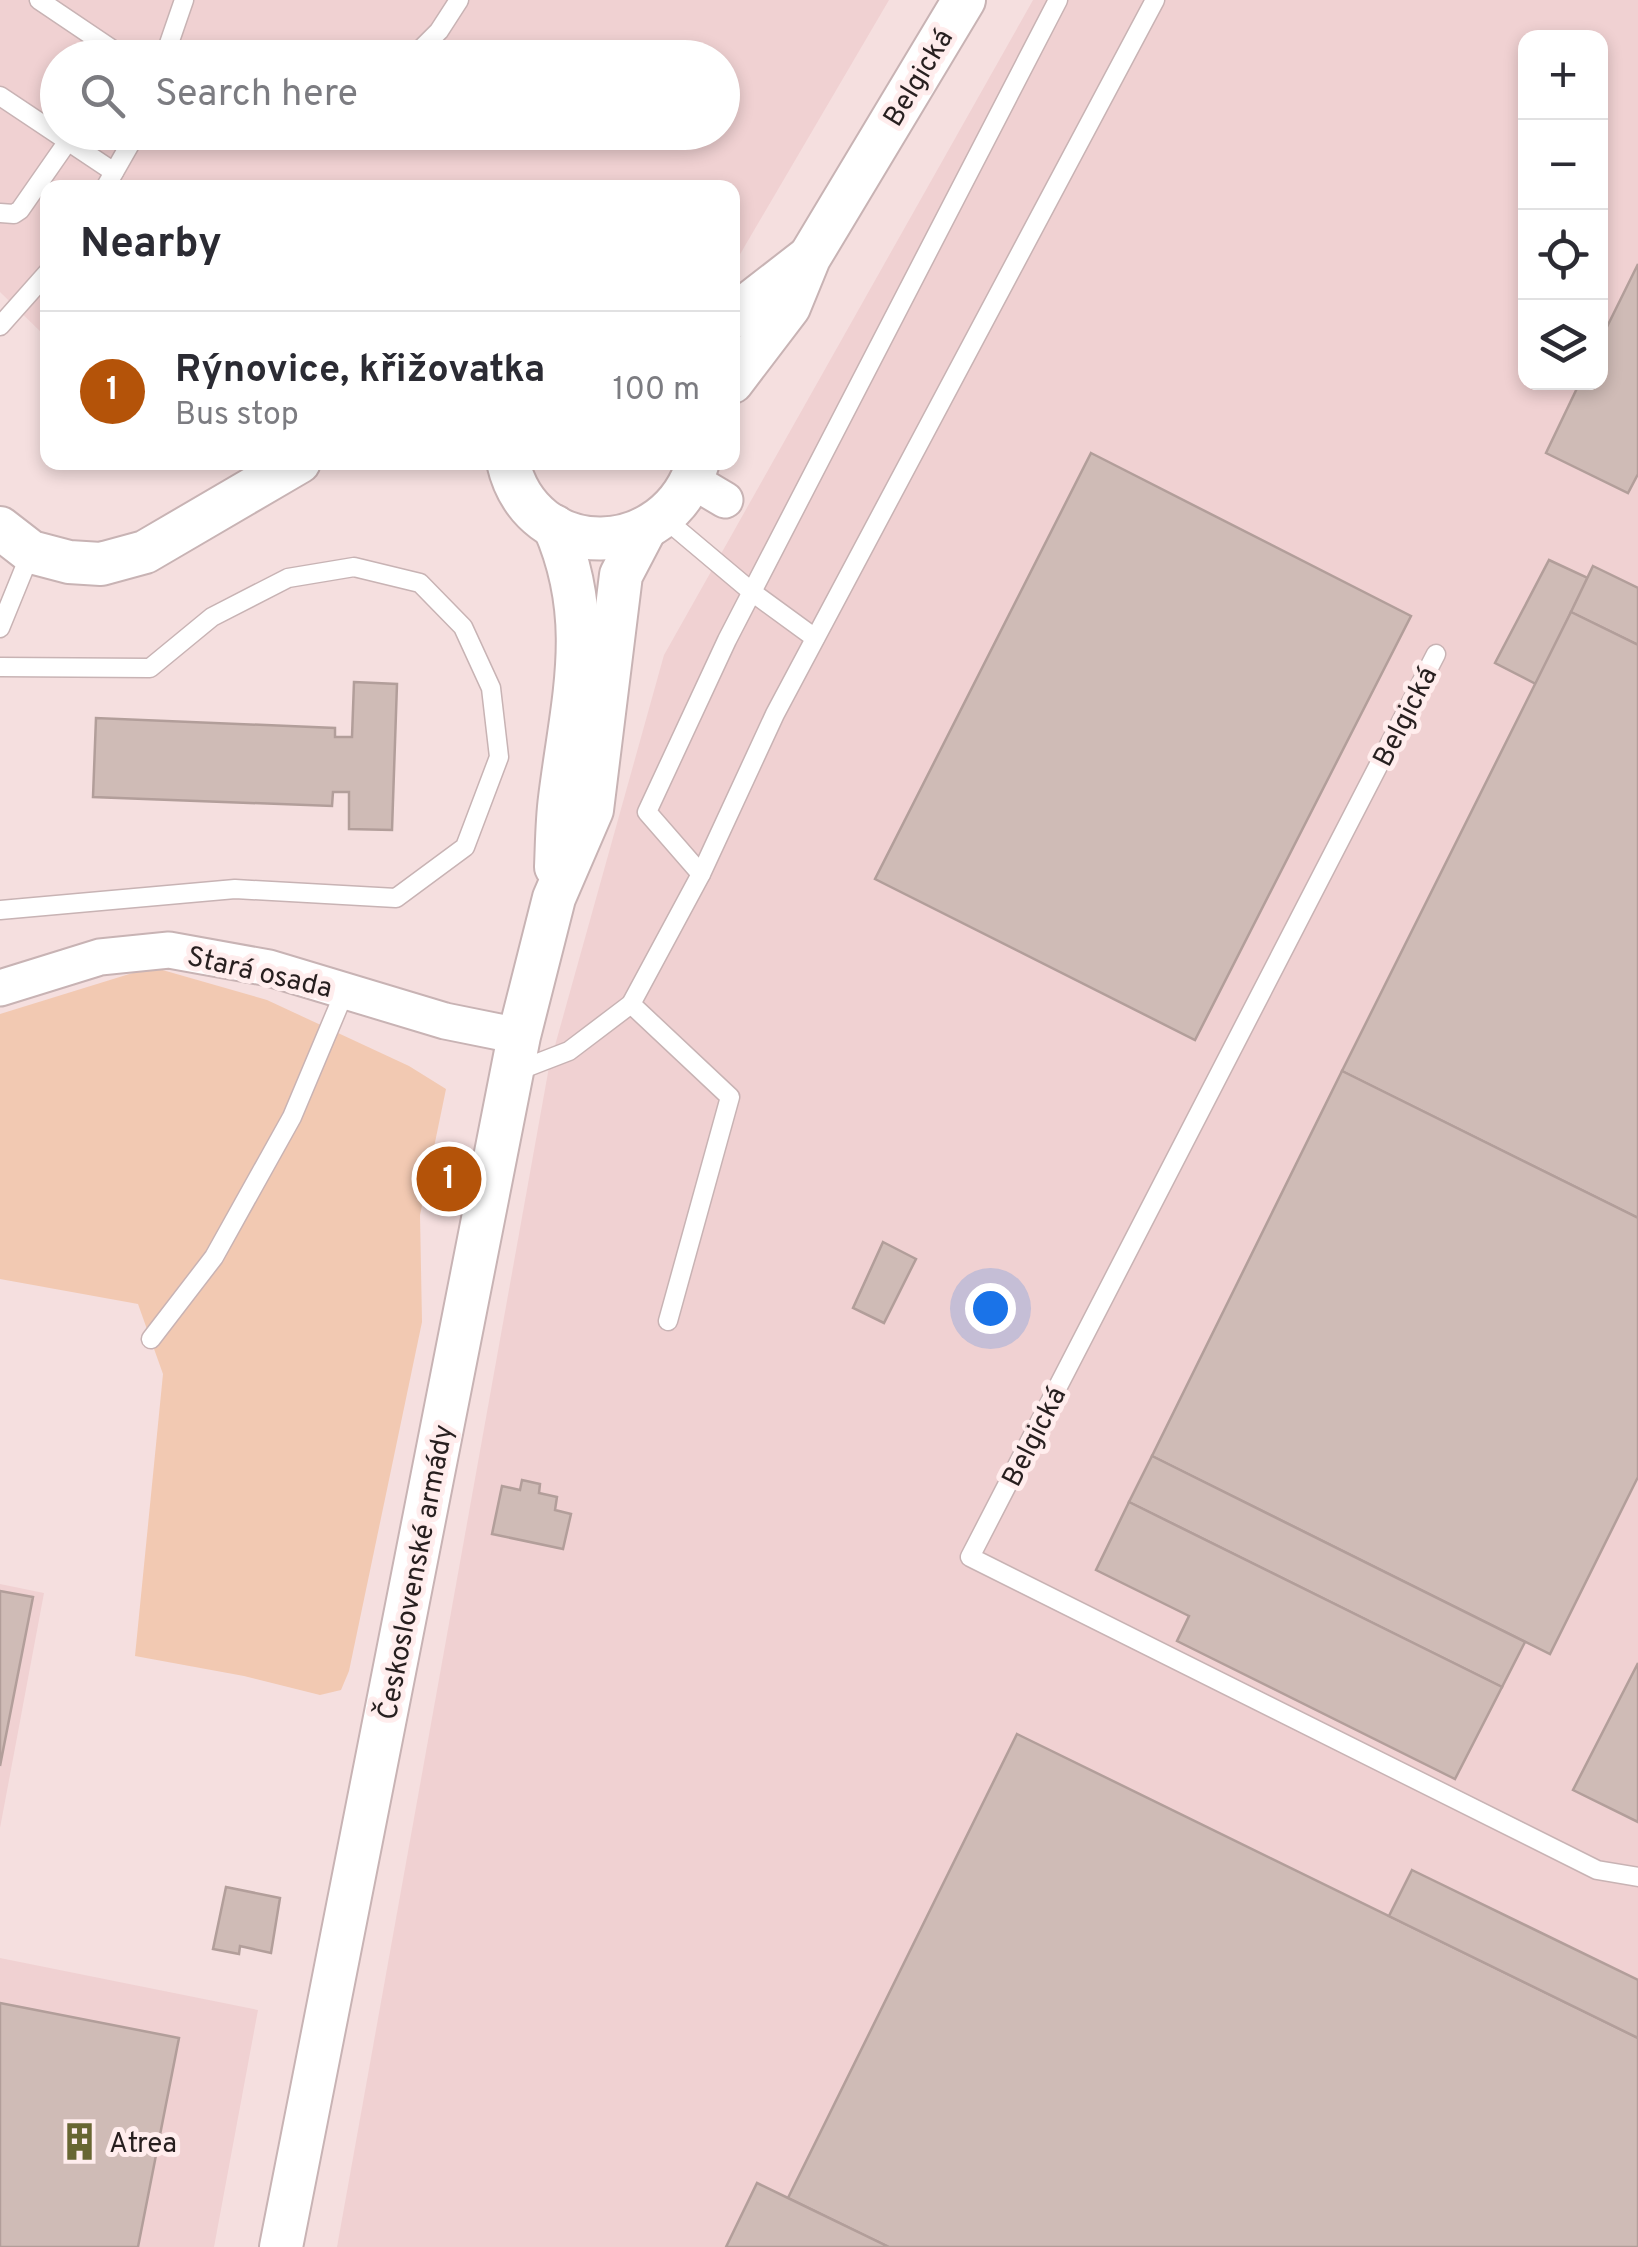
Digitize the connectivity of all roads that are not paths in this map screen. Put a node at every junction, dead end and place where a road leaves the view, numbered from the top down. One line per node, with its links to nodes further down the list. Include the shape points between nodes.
1 (39, 0): 7 (lane)
2 (184, 0): 8 (lane)
3 (459, 0): 9 (lane)
4 (964, 0): 19 (street, Belgická)
5 (1058, 0): 30 (lane)
6 (1155, 0): 32 (lane)
7 (99, 40)
8 (170, 40)
9 (430, 40)
10 (0, 96): 11 (lane)
11 (40, 122)
12 (62, 150): 15 (lane)
13 (78, 150): 16 (lane)
14 (127, 150): 16 (lane)
15 (41, 180)
16 (110, 180)
17 (40, 181): 18 (lane, via 20,210)
18 (0, 214)
19 (809, 258): 21 (street, Belgická); 23 (street, Belgická, via 790,307)
20 (40, 281): 22 (lane)
21 (740, 311)
22 (0, 326)
23 (740, 372)
24 (285, 470): 29 (street, via 145,552 101,564 68,562)
25 (504, 470): 28 (street)
26 (705, 481): 27 (street, Československé armády)
27 (654, 524): 28 (street, via 599,540); 30 (lane); 36 (street, Československé armády, via 621,575 592,810)
28 (554, 526): 36 (street, Československé armády, via 573,578 580,643)
29 (15, 540): 31 (lane)
30 (752, 592): 32 (lane); 35 (lane, via 647,812)
31 (0, 628)
32 (816, 638): 35 (lane)
33 (1436, 654): 44 (lane, Belgická, via 970,1557 1597,1870)
34 (0, 667): 37 (lane, via 150,668 212,618 288,578 354,568 420,583 463,627 491,688 499,757 465,847 396,898 235,889)
35 (700, 874): 40 (lane)
36 (554, 898): 41 (street, Československé armády)
37 (0, 910)
38 (0, 988): 39 (street, Stará osada, via 100,957 169,950 269,968)
39 (344, 991): 41 (street, Stará osada, via 445,1021); 43 (lane, via 275,1148 214,1256)
40 (631, 1004): 41 (lane, via 569,1052); 42 (lane, via 730,1097)
41 (516, 1054): 45 (street, Československé armády)
42 (668, 1321)
43 (151, 1339)
44 (1638, 1877)
45 (281, 2247)

